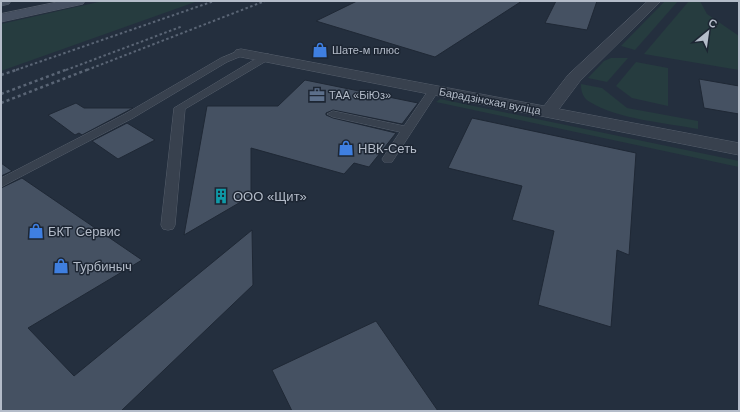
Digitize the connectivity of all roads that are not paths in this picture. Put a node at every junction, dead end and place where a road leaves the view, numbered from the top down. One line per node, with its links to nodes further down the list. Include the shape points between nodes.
1 (5, 1): 4 (main road)
2 (79, 1): 5 (main road)
3 (655, 1): 9 (street, via 574,78)
4 (1, 2)
5 (1, 18)
6 (241, 53): 7 (street, Барадзінская вуліца); 14 (lane, via 224,60 129,116)
7 (268, 57): 8 (street, Барадзінская вуліца); 15 (lane, via 180,108)
8 (434, 90): 9 (street, Барадзінская вуліца); 11 (lane)
9 (548, 112): 12 (street, Барадзінская вуліца)
10 (333, 114): 11 (lane)
11 (407, 130): 13 (lane)
12 (739, 149)
13 (388, 159)
14 (1, 183)
15 (168, 225)

